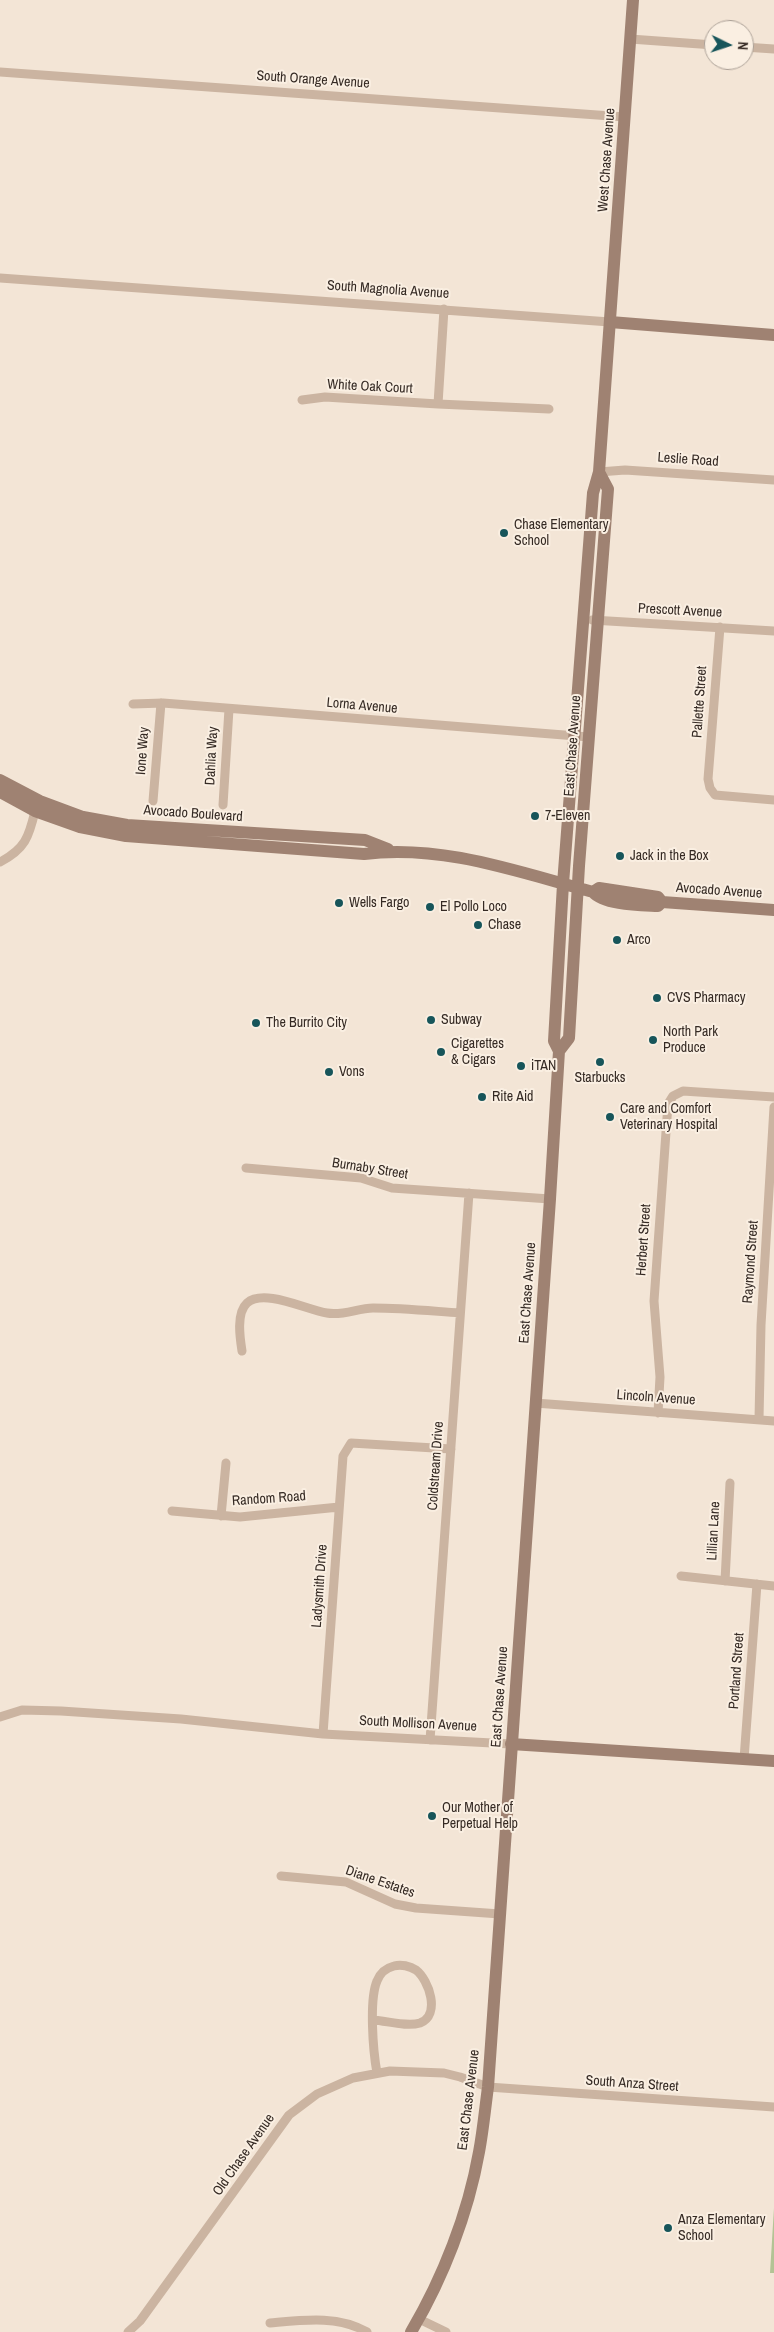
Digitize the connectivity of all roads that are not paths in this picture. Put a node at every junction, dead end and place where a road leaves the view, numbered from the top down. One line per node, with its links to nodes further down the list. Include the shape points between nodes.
1 (633, 0): 2 (main road, West Chase Avenue)
2 (630, 39): 3 (street); 7 (main road, West Chase Avenue)
3 (704, 43)
4 (754, 48): 5 (street)
5 (774, 49)
6 (0, 72): 7 (street, South Orange Avenue)
7 (625, 117): 10 (main road, West Chase Avenue)
8 (0, 278): 9 (street, South Magnolia Avenue)
9 (444, 309): 10 (street, South Magnolia Avenue); 13 (street)
10 (610, 322): 11 (main road, South Magnolia Avenue); 15 (main road, East Chase Avenue)
11 (774, 335)
12 (302, 400): 13 (street, White Oak Court, via 325,397)
13 (438, 404): 14 (street, White Oak Court)
14 (548, 409)
15 (599, 472): 16 (street, Leslie Road, via 624,470); 17 (main road, East Chase Avenue, via 593,493); 18 (main road, East Chase Avenue, via 608,489)
16 (774, 480)
17 (584, 618): 18 (street, Prescott Avenue); 24 (main road, East Chase Avenue)
18 (598, 620): 19 (street, Prescott Avenue); 25 (main road, East Chase Avenue)
19 (720, 627): 20 (street, Prescott Avenue); 29 (street, Pallette Street, via 708,779 710,788 715,794)
20 (774, 631)
21 (161, 703): 22 (street, Lorna Avenue); 23 (street, Lorna Avenue); 28 (street, Ione Way)
22 (133, 704)
23 (229, 709): 24 (street, Lorna Avenue); 30 (street, Dahlia Way)
24 (576, 737): 25 (street, Lorna Avenue); 34 (main road, East Chase Avenue)
25 (589, 737): 35 (main road, East Chase Avenue)
26 (0, 780): 32 (main road, Avocado Boulevard, via 40,802 74,814 127,825 365,840)
27 (0, 792): 31 (main road, Avocado Boulevard)
28 (153, 800)
29 (774, 800)
30 (223, 806)
31 (36, 811): 32 (main road, Avocado Boulevard, via 80,827 126,836 364,854); 33 (street, via 28,838 10,857)
32 (391, 850): 34 (main road, Avocado Boulevard, via 478,861)
33 (0, 862)
34 (563, 884): 35 (main road, Avocado Avenue); 37 (main road, East Chase Avenue, via 554,1041)
35 (578, 888): 36 (main road, Avocado Avenue, via 593,892 598,897 626,903 658,906 662,902); 37 (main road, East Chase Avenue, via 569,1038)
36 (774, 910)
37 (559, 1051): 42 (main road, East Chase Avenue)
38 (774, 1097): 46 (street, Herbert Street, via 683,1091 668,1104 654,1301 660,1377)
39 (774, 1107): 47 (street, Raymond Street, via 760,1325)
40 (246, 1168): 41 (street, Burnaby Street, via 361,1178 392,1188)
41 (469, 1193): 42 (street, Burnaby Street); 43 (street, Coldstream Drive)
42 (550, 1199): 45 (main road, East Chase Avenue)
43 (460, 1313): 44 (street, via 370,1308 330,1314 266,1296 255,1298 243,1310); 49 (street, Coldstream Drive)
44 (242, 1351)
45 (535, 1403): 46 (street, Lincoln Avenue); 62 (main road, East Chase Avenue)
46 (658, 1413): 47 (street, Lincoln Avenue)
47 (759, 1419): 48 (street, Lincoln Avenue)
48 (774, 1421)
49 (451, 1449): 52 (street, Ladysmith Drive, via 351,1443 343,1456); 61 (street, Coldstream Drive)
50 (226, 1463): 54 (street)
51 (730, 1484): 56 (street, Lillian Lane)
52 (339, 1507): 54 (street, Random Road); 60 (street, Ladysmith Drive)
53 (172, 1511): 54 (street, Random Road)
54 (221, 1516)
55 (681, 1576): 56 (street)
56 (725, 1581): 57 (street)
57 (757, 1584): 58 (street); 63 (street, Portland Street)
58 (774, 1586)
59 (0, 1717): 60 (street, South Mollison Avenue, via 22,1710 61,1711 181,1719)
60 (323, 1734): 61 (street, South Mollison Avenue)
61 (430, 1740): 62 (street, South Mollison Avenue)
62 (512, 1744): 63 (main road, South Mollison Avenue); 66 (main road, East Chase Avenue)
63 (744, 1759): 64 (main road, South Mollison Avenue)
64 (774, 1762)
65 (281, 1876): 66 (street, Diane Estates, via 346,1882 395,1904 416,1908)
66 (500, 1914): 69 (main road, East Chase Avenue)
67 (374, 2020): 67 (street, via 380,1975 388,1968 398,1966 416,1971 423,1978 432,2000 427,2017 414,2024); 68 (street, via 372,2039)
68 (377, 2073): 69 (street, Old Chase Avenue, via 444,2074); 73 (street, Old Chase Avenue, via 353,2078 317,2094 289,2115)
69 (488, 2087): 70 (street, South Anza Street); 71 (main road, East Chase Avenue, via 479,2153 463,2212 442,2272)
70 (774, 2107)
71 (419, 2319): 75 (main road, East Chase Avenue); 76 (street)
72 (270, 2323): 74 (street, via 338,2321)
73 (128, 2332)
74 (368, 2332)
75 (412, 2332)
76 (446, 2332)

